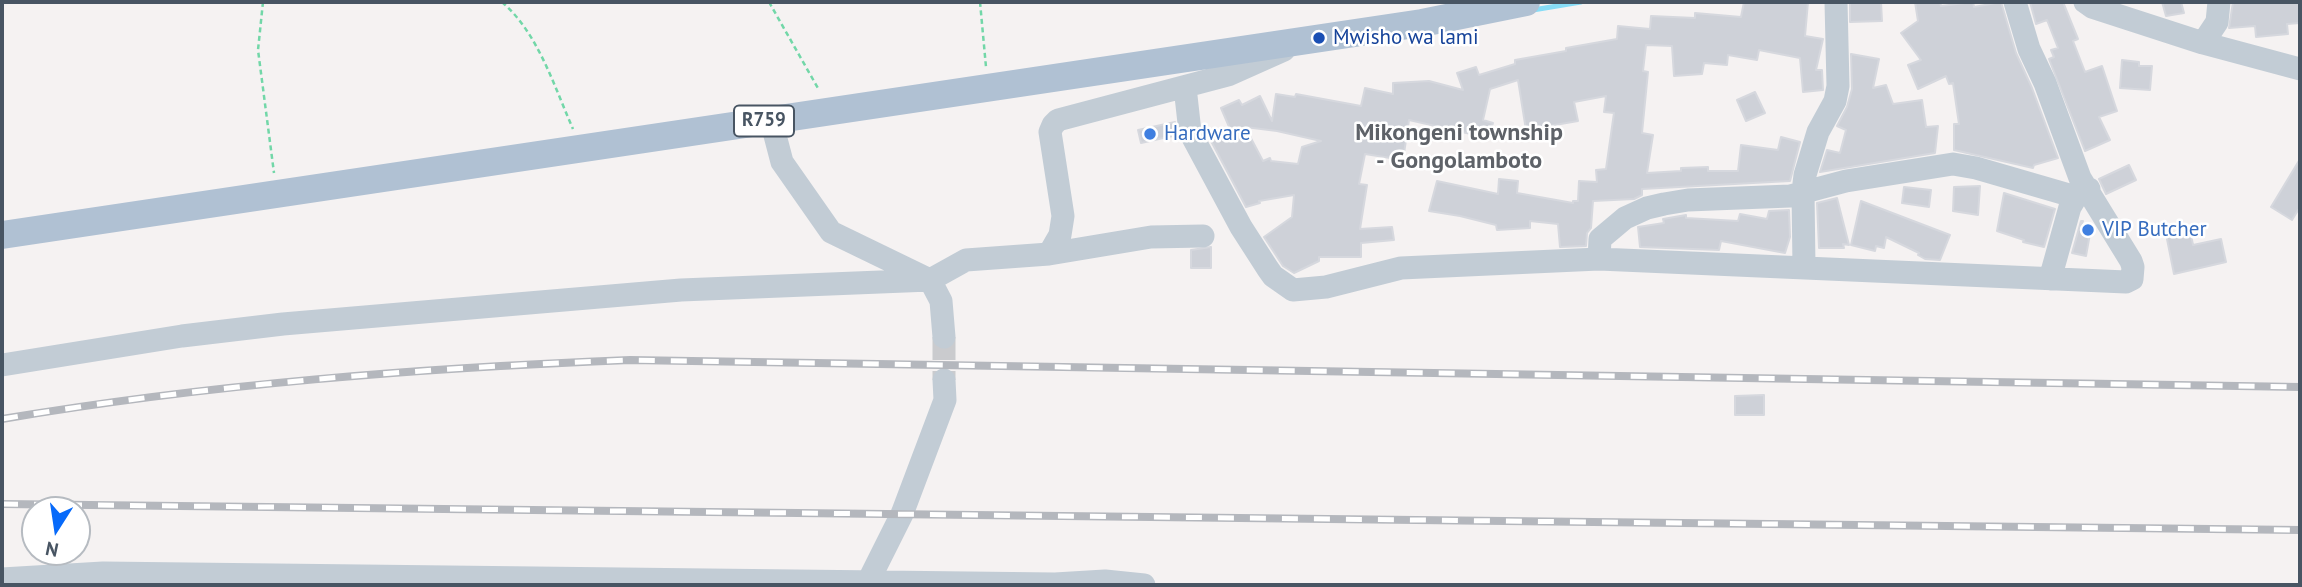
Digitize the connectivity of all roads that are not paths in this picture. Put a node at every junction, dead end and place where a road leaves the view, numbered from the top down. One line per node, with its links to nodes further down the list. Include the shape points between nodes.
1 (1526, 2): 7 (main road, R759, via 1422,23)
2 (1836, 2): 12 (street, via 1838,86 1814,142)
3 (2015, 2): 13 (street)
4 (2085, 2): 6 (street, via 2092,7)
5 (2218, 2): 8 (street, via 2217,22)
6 (2128, 10): 8 (street)
7 (1309, 38): 10 (street, via 1228,75); 11 (main road, R759)
8 (2203, 43): 9 (street)
9 (2300, 69)
10 (1185, 87): 16 (street, via 1053,125 1050,132 1063,216 1060,235); 17 (street, via 1190,132 1268,269 1293,290 1326,287 1401,268)
11 (771, 120): 14 (main road, R759); 20 (street, via 782,162 831,232)
12 (1803, 192): 13 (street, via 1953,164); 17 (street, via 1776,198 1688,200 1647,208 1625,218 1600,239); 18 (street)
13 (2082, 193): 19 (street, via 2064,224); 19 (street, via 2131,261 2132,279)
14 (2, 235)
15 (1203, 236): 16 (street, via 1151,237)
16 (1049, 254): 20 (street, via 966,260)
17 (1599, 259): 18 (street)
18 (1804, 267): 19 (street)
19 (2050, 279)
20 (930, 281): 21 (street, via 941,301); 22 (street, via 681,290 283,324)
21 (944, 337)
22 (2, 365)
23 (944, 380): 26 (street, via 945,400 902,514)
24 (2, 579): 25 (street)
25 (103, 579): 26 (street)
26 (869, 582): 27 (street)
27 (1055, 585): 28 (street, via 1105,581)
28 (1144, 585)

